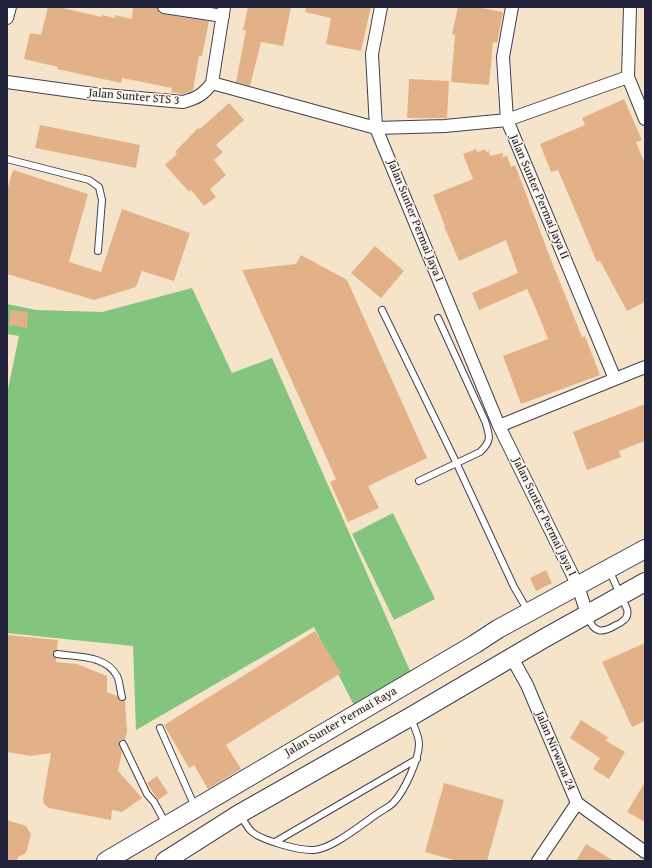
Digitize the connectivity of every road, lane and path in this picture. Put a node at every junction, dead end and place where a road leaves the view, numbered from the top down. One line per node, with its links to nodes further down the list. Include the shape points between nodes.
1 (10, 7): 7 (street)
2 (164, 7): 6 (street)
3 (381, 7): 13 (street, Jalan Sunter Permai Jaya I, via 372,54)
4 (512, 7): 12 (street, Jalan Sunter Permai Jaya II, via 503,57)
5 (630, 7): 8 (street)
6 (223, 12): 10 (street)
7 (7, 18)
8 (628, 77): 11 (street); 12 (street)
9 (7, 82): 10 (street, Jalan Sunter STS 3, via 94,94 183,102 204,93)
10 (212, 83): 13 (street)
11 (645, 119)
12 (508, 120): 13 (street, via 446,126); 19 (street, Jalan Sunter Permai Jaya II)
13 (376, 128): 20 (street, Jalan Sunter Permai Jaya I)
14 (7, 159): 15 (lane, via 89,180 99,187 102,200)
15 (98, 250)
16 (382, 310): 21 (lane)
17 (438, 318): 21 (lane, via 489,435 487,446 480,452)
18 (645, 366): 19 (street)
19 (615, 379): 20 (street)
20 (499, 426): 26 (street, Jalan Sunter Permai Jaya I)
21 (456, 462): 22 (lane); 28 (lane)
22 (419, 481)
23 (645, 549): 24 (street, Jalan Sunter Permai Raya)
24 (608, 569): 26 (street, Jalan Sunter Permai Raya); 27 (lane)
25 (645, 582): 27 (street)
26 (578, 586): 28 (street, Jalan Sunter Permai Raya); 29 (street)
27 (622, 596): 29 (street); 29 (lane, via 628,616 607,631 593,627)
28 (528, 613): 38 (street, Jalan Sunter Permai Raya)
29 (588, 614): 31 (street)
30 (56, 654): 32 (lane, via 97,660 109,666 117,676)
31 (512, 658): 33 (street); 37 (street, Jalan Nirwana 24, via 527,685)
32 (122, 697)
33 (410, 717): 36 (lane, via 419,743); 39 (street)
34 (160, 728): 38 (lane)
35 (123, 744): 40 (lane, via 147,794)
36 (417, 759): 41 (lane); 41 (lane, via 394,802 344,837 326,847 314,850)
37 (577, 804): 42 (street); 45 (street, Jalan Nirwana 24)
38 (196, 808): 40 (street, Jalan Sunter Permai Raya)
39 (239, 814): 41 (lane, via 250,830); 44 (street)
40 (167, 824): 43 (street, Jalan Sunter Permai Raya)
41 (275, 842)
42 (645, 852)
43 (106, 861)
44 (165, 861)
45 (538, 861)

